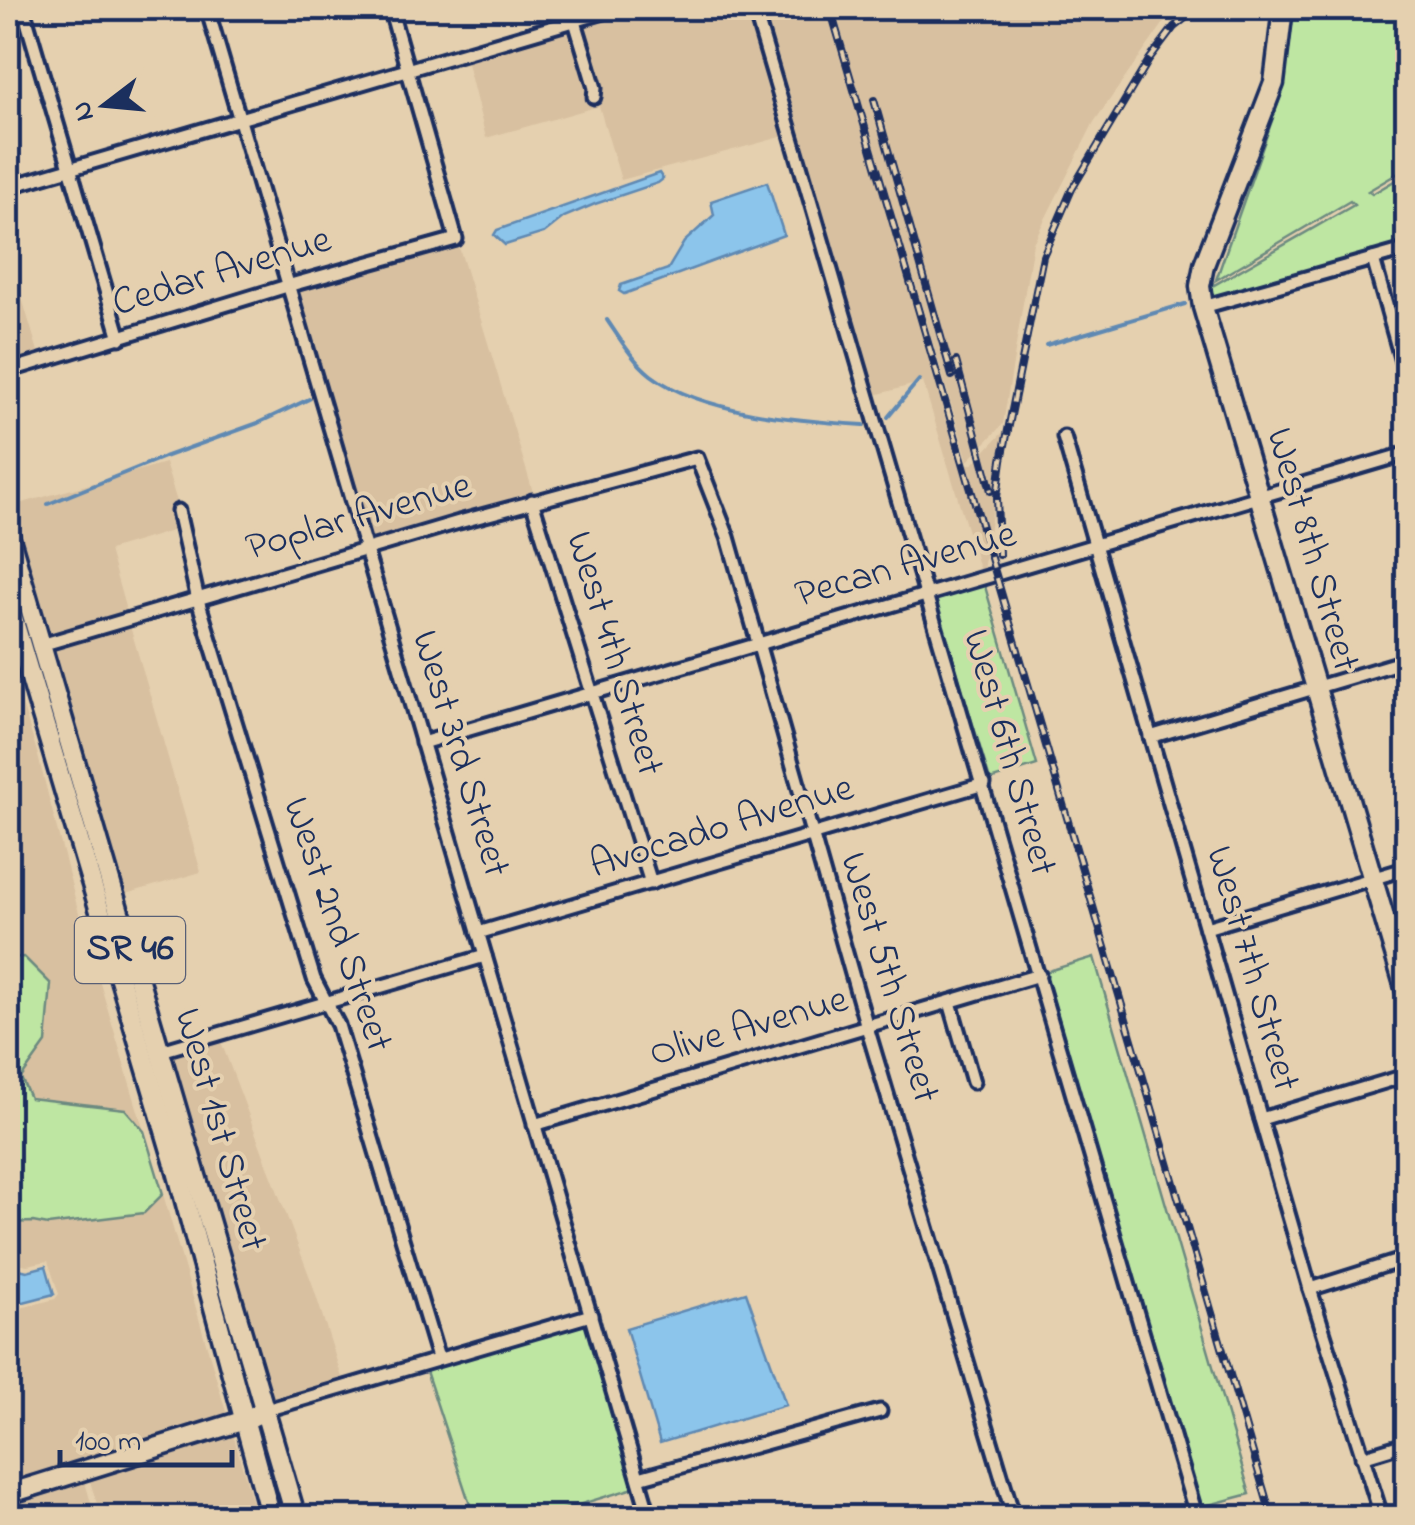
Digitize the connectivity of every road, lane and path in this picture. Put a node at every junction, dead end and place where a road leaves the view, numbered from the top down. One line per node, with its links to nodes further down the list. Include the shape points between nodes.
1 (23, 8): 11 (street)
2 (207, 8): 10 (street, West 3rd Street)
3 (390, 8): 8 (street)
4 (618, 8): 7 (street)
5 (754, 8): 30 (street, West 6th Street)
6 (1283, 8): 16 (main road, West 8th Street, via 1274,83 1204,265)
7 (573, 14): 8 (street); 9 (street)
8 (408, 70): 10 (street); 15 (street, Cedar Avenue, via 456,239)
9 (594, 97)
10 (240, 120): 11 (street); 15 (street, West 3rd Street)
11 (70, 168): 12 (street); 17 (street)
12 (8, 187)
13 (1408, 249): 14 (street)
14 (1372, 259): 16 (street); 19 (street)
15 (287, 286): 17 (street, Cedar Avenue); 28 (street, West 3rd Street)
16 (1203, 308): 23 (main road, West 8th Street)
17 (120, 338): 18 (street, Cedar Avenue)
18 (8, 371)
19 (1408, 384)
20 (1064, 436): 27 (street, West 7th Street)
21 (1408, 453): 23 (street, Pecan Avenue)
22 (697, 458): 24 (street, Poplar Avenue); 33 (street, West 5th Street)
23 (1260, 496): 27 (street, Pecan Avenue); 37 (main road, West 8th Street)
24 (532, 501): 28 (street, Poplar Avenue); 38 (street, West 4th Street)
25 (178, 511): 31 (street, West 2nd Street)
26 (8, 532): 34 (main road, West 1st Street / SR 46)
27 (1094, 546): 30 (street, Pecan Avenue); 40 (street, West 7th Street)
28 (364, 549): 31 (street, Poplar Avenue); 41 (street, West 3rd Street)
29 (8, 589): 34 (main road)
30 (926, 593): 33 (street, Pecan Avenue); 42 (street, West 6th Street)
31 (198, 600): 34 (street, Poplar Avenue); 52 (street, West 2nd Street)
32 (8, 602): 35 (main road, West 1st Street / SR 46)
33 (758, 644): 38 (street, Pecan Avenue); 43 (street, West 5th Street)
34 (41, 645): 39 (main road, West 1st Street / SR 46)
35 (15, 656): 39 (main road, via 39,671); 54 (main road, West 1st Street / SR 46)
36 (1408, 660): 37 (street)
37 (1315, 687): 40 (street); 45 (main road, West 8th Street)
38 (592, 692): 41 (street, Pecan Avenue); 46 (street, West 4th Street)
39 (60, 711): 56 (main road, West 1st Street / SR 46)
40 (1150, 737): 47 (street, West 7th Street)
41 (422, 742): 48 (street, West 3rd Street)
42 (984, 784): 43 (street, Avocado Avenue); 50 (street, West 6th Street)
43 (812, 835): 46 (street, Avocado Avenue); 55 (street, West 5th Street)
44 (1408, 868): 45 (street)
45 (1372, 878): 47 (street); 51 (main road, West 8th Street)
46 (651, 883): 48 (street, Avocado Avenue)
47 (1206, 928): 59 (street, West 7th Street)
48 (478, 933): 49 (street, West 3rd Street)
49 (485, 956): 52 (street); 60 (street, West 3rd Street)
50 (1039, 975): 53 (street, Olive Avenue); 76 (street, West 6th Street)
51 (1408, 998)
52 (326, 1002): 56 (street); 64 (street, West 2nd Street)
53 (950, 1002): 55 (street, Olive Avenue); 58 (street)
54 (127, 1004): 56 (main road); 67 (main road, West 1st Street / SR 46)
55 (867, 1027): 60 (street, Olive Avenue); 75 (street, West 5th Street)
56 (161, 1051): 65 (main road, West 1st Street / SR 46)
57 (1408, 1075): 59 (street)
58 (973, 1082)
59 (1261, 1119): 62 (street, West 7th Street)
60 (534, 1125): 63 (street, West 3rd Street)
61 (1408, 1258): 62 (street)
62 (1310, 1289): 69 (street, West 7th Street)
63 (592, 1315): 64 (street); 70 (street, West 3rd Street)
64 (438, 1358): 65 (street)
65 (266, 1410): 67 (main road); 73 (main road, West 1st Street / SR 46)
66 (880, 1411): 70 (street)
67 (245, 1420): 71 (main road); 72 (main road, West 1st Street / SR 46)
68 (1408, 1444): 69 (street)
69 (1362, 1457): 77 (street, West 7th Street)
70 (639, 1478): 74 (street, West 3rd Street)
71 (8, 1494)
72 (272, 1518)
73 (296, 1518)
74 (650, 1518)
75 (1014, 1518)
76 (1197, 1518)
77 (1382, 1518)

